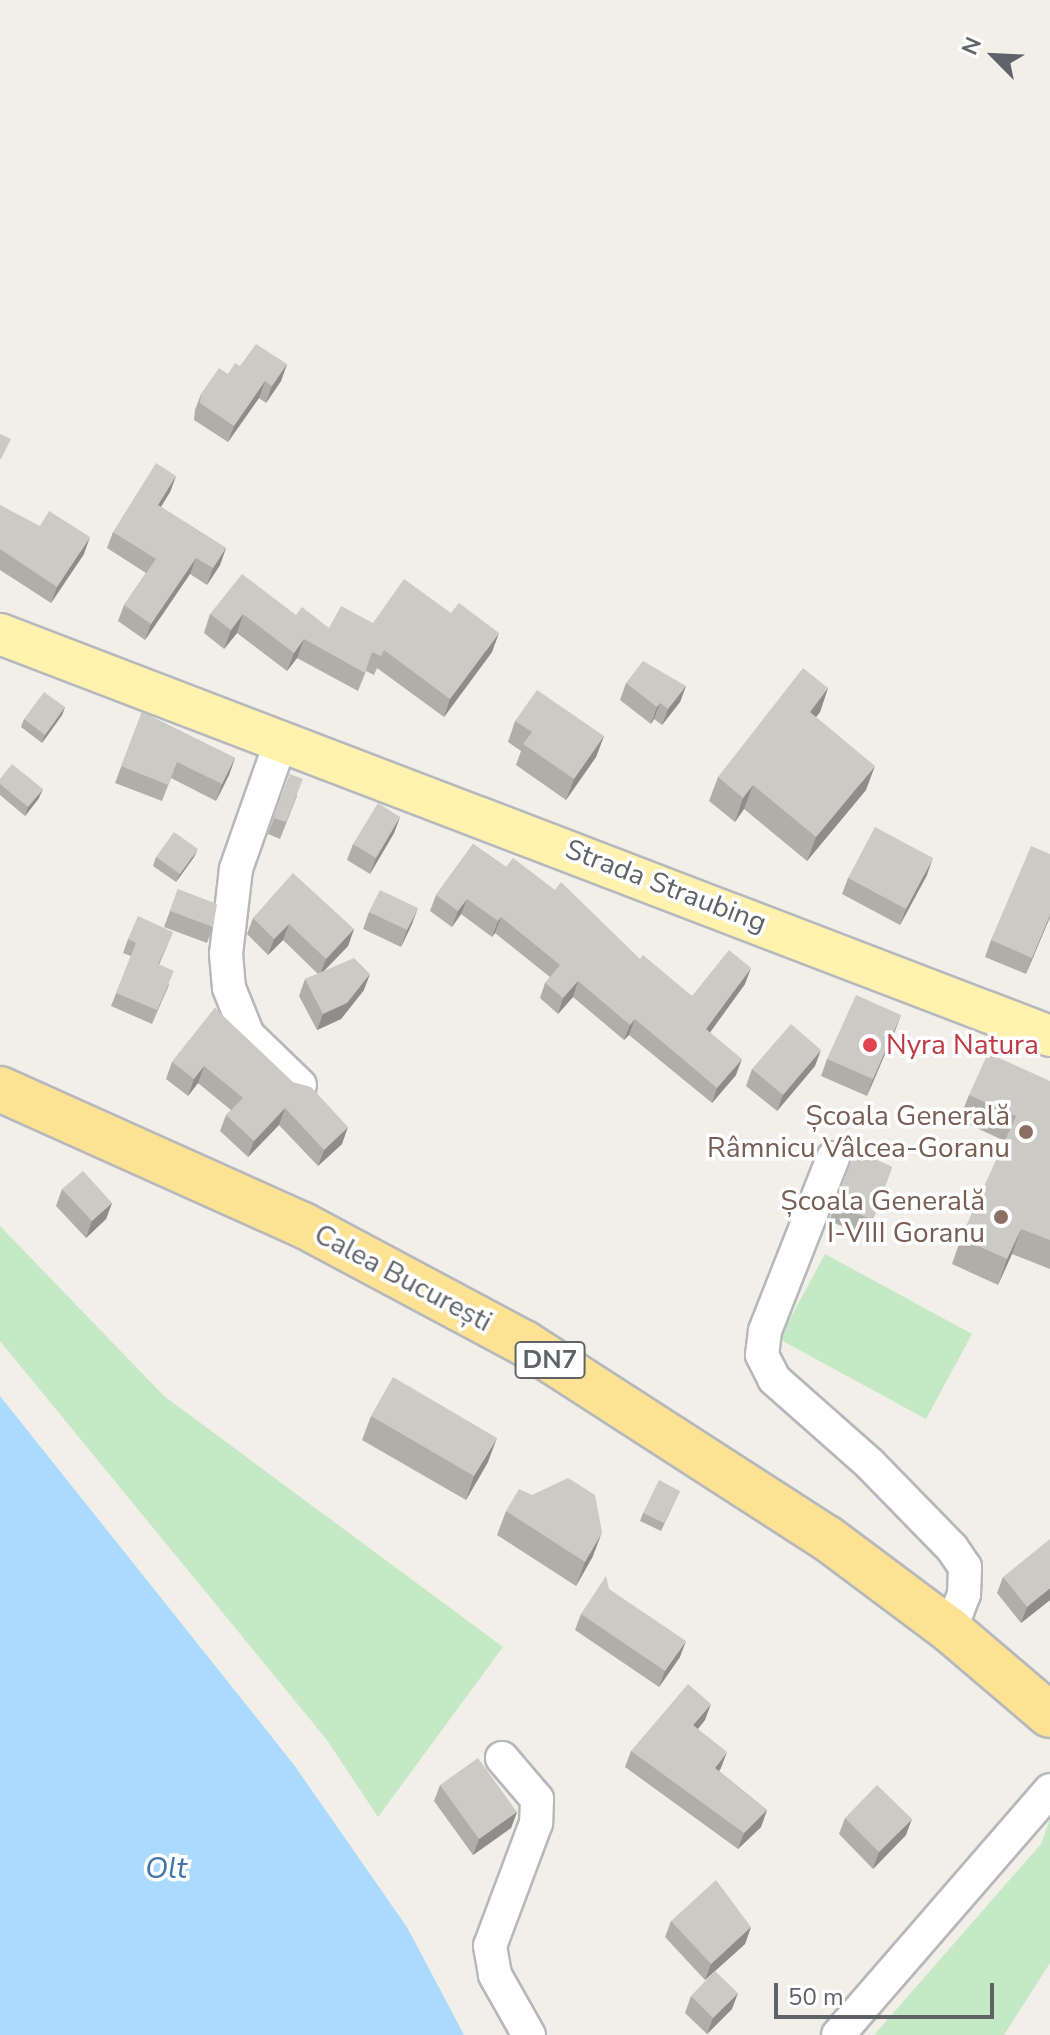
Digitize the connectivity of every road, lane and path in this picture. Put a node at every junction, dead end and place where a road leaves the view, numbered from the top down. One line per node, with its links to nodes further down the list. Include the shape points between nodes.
1 (0, 634): 2 (main road, Strada Straubing)
2 (281, 741): 3 (main road, Strada Straubing); 4 (street, via 236,869 226,954 229,988 248,1035)
3 (1050, 1036)
4 (300, 1085)
5 (0, 1089): 7 (highway, Calea București / DN7, via 289,1218 524,1343 749,1484)
6 (833, 1158): 7 (street, via 765,1331 762,1355 774,1379 870,1464 965,1567 964,1594)
7 (950, 1630): 8 (highway, Calea București / DN7)
8 (1050, 1715)
9 (502, 1758): 11 (street, via 537,1799 536,1823 490,1946 495,1975)
10 (1050, 1790): 12 (street)
11 (529, 2035)
12 (838, 2035)

